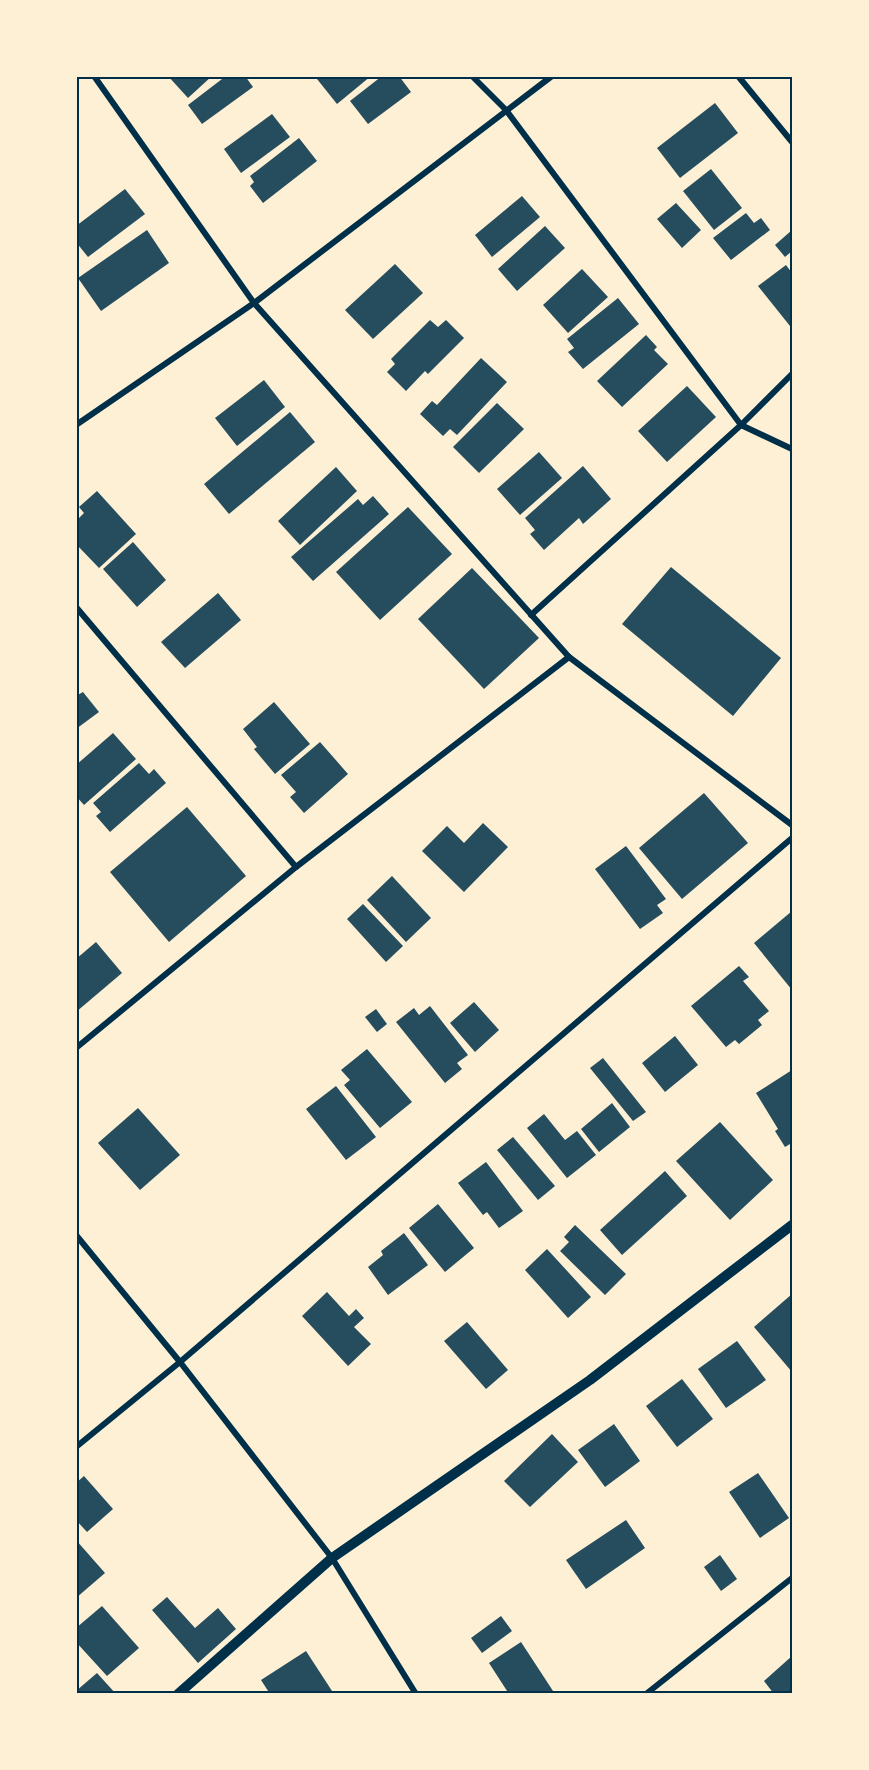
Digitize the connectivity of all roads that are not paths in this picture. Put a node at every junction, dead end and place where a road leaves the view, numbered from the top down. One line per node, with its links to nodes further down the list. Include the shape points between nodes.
1 (94, 76): 7 (street)
2 (472, 76): 5 (street)
3 (552, 76): 5 (street)
4 (738, 76): 6 (street)
5 (506, 110): 7 (street); 10 (street)
6 (792, 142)
7 (254, 303): 9 (street); 13 (street)
8 (792, 374): 10 (street)
9 (76, 424)
10 (741, 425): 11 (street); 13 (street)
11 (792, 449)
12 (76, 607): 17 (street)
13 (531, 615): 14 (street)
14 (569, 657): 15 (street); 17 (street)
15 (792, 825)
16 (792, 838): 21 (street)
17 (296, 867): 18 (street)
18 (76, 1048)
19 (792, 1225): 23 (street, via 590,1380)
20 (76, 1235): 21 (street)
21 (180, 1362): 22 (street); 23 (street)
22 (76, 1447)
23 (332, 1558): 25 (street); 26 (street)
24 (792, 1578): 27 (street)
25 (178, 1694)
26 (416, 1694)
27 (646, 1694)

